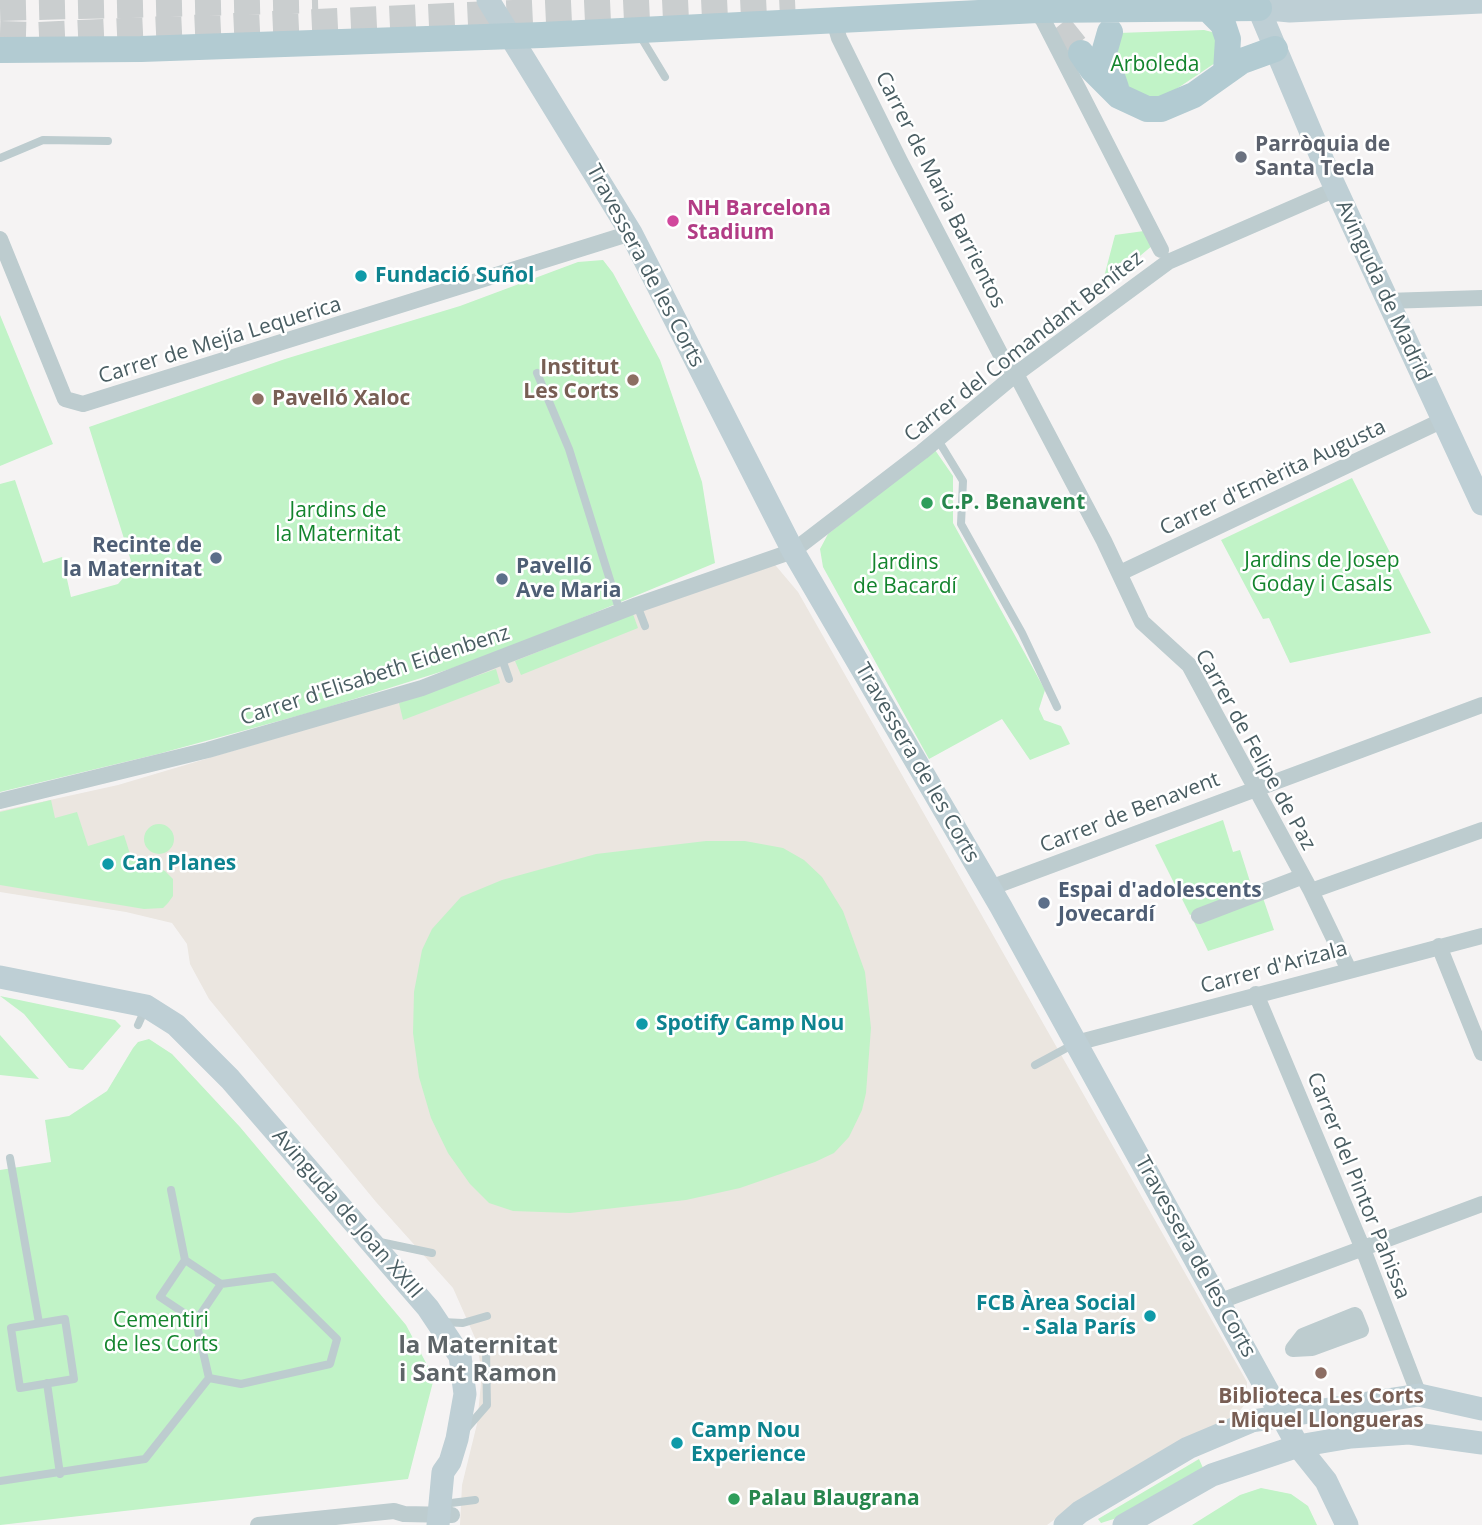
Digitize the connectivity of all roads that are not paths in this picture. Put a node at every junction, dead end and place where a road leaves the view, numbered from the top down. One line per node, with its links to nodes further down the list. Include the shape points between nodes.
1 (488, 0): 9 (main road, Travessera de les Corts)
2 (1482, 2): 3 (main road, via 1290,11)
3 (1257, 4): 4 (main road); 10 (main road, Avinguda de Madrid)
4 (1207, 8): 5 (main road); 13 (main road, via 1223,23 1228,39)
5 (1038, 10): 6 (main road); 21 (street)
6 (834, 21): 7 (main road); 25 (street, Carrer de Maria Barrientos, via 900,161 1003,359)
7 (636, 28): 9 (main road); 14 (lane)
8 (1110, 32): 15 (main road, via 1104,53)
9 (512, 36): 11 (main road); 19 (main road, Travessera de les Corts)
10 (1275, 49): 13 (main road, via 1250,56); 18 (main road, Avinguda de Madrid)
11 (0, 50)
12 (1082, 53): 15 (main road)
13 (1226, 71): 15 (main road, via 1194,96 1161,108 1147,109)
14 (665, 77)
15 (1119, 96)
16 (108, 141): 17 (lane, via 43,140)
17 (0, 158)
18 (1336, 189): 23 (main road, Avinguda de Madrid); 25 (street, Carrer del Comandant Benítez, via 1168,262)
19 (631, 233): 20 (street, Carrer de Mejía Lequerica, via 83,404 65,399); 29 (main road, Travessera de les Corts)
20 (0, 239)
21 (1161, 250)
22 (1482, 298): 23 (street)
23 (1386, 301): 26 (main road, Avinguda de Madrid)
24 (537, 373): 32 (lane, via 569,449)
25 (1016, 374): 27 (street, Carrer del Comandant Benítez); 30 (street, Carrer de Felipe de Paz)
26 (1443, 420): 28 (main road, Avinguda de Madrid); 30 (street, Carrer d'Emèrita Augusta)
27 (938, 440): 29 (street, Carrer del Comandant Benítez); 37 (lane, via 963,481 961,524)
28 (1482, 504)
29 (793, 551): 31 (street, Carrer d'Elisabeth Eidenbenz); 42 (main road, Travessera de les Corts)
30 (1121, 573): 38 (street, Carrer de Felipe de Paz, via 1142,622 1189,665)
31 (637, 605): 32 (street, Carrer d'Elisabeth Eidenbenz); 33 (lane)
32 (620, 612): 34 (street, Carrer d'Elisabeth Eidenbenz)
33 (645, 626)
34 (502, 659): 35 (lane); 39 (street, Carrer d'Elisabeth Eidenbenz, via 422,688 208,750)
35 (509, 679)
36 (1482, 705): 38 (street, Carrer de Benavent)
37 (1057, 708)
38 (1253, 788): 41 (street, Carrer de Felipe de Paz); 42 (street, Carrer de Benavent)
39 (0, 801)
40 (1482, 830): 43 (street)
41 (1301, 877): 43 (street, Carrer de Felipe de Paz); 44 (street)
42 (990, 888): 52 (main road, Travessera de les Corts)
43 (1311, 891): 48 (street, Carrer de Felipe de Paz)
44 (1199, 916)
45 (1482, 936): 46 (street, Carrer d'Arizala)
46 (1439, 946): 48 (street, Carrer d'Arizala); 53 (street)
47 (0, 962): 51 (main road, Avinguda de Joan XXIII, via 124,986 143,996)
48 (1349, 970): 50 (street, Carrer d'Arizala)
49 (0, 977): 51 (main road, Avinguda de Joan XXIII)
50 (1256, 994): 52 (street, Carrer d'Arizala); 59 (street, Carrer del Pintor Pahissa)
51 (142, 1015): 58 (main road, Avinguda de Joan XXIII, via 176,1025 208,1055)
52 (1076, 1043): 54 (lane); 63 (main road, Travessera de les Corts)
53 (1482, 1053)
54 (1035, 1065)
55 (10, 1158): 67 (lane)
56 (171, 1190): 61 (lane)
57 (1482, 1204): 59 (street)
58 (370, 1241): 60 (lane); 66 (main road, Avinguda de Joan XXIII)
59 (1363, 1249): 63 (street); 71 (street, Carrer del Pintor Pahissa)
60 (432, 1253)
61 (185, 1260): 62 (lane); 65 (lane, via 160,1297)
62 (220, 1283): 65 (lane); 69 (lane, via 274,1277 337,1339 330,1364 241,1384)
63 (1218, 1301): 73 (main road, Travessera de les Corts)
64 (487, 1316): 66 (lane, via 463,1323)
65 (196, 1321): 69 (lane)
66 (437, 1322): 74 (main road, Avinguda de Joan XXIII, via 460,1356 465,1394)
67 (38, 1323): 70 (lane, via 65,1319 74,1379); 70 (lane, via 11,1328 12,1340 20,1388)
68 (486, 1349): 74 (lane, via 487,1405)
69 (209, 1378): 78 (lane, via 145,1459)
70 (47, 1383): 78 (lane)
71 (1419, 1395): 72 (main road); 73 (main road)
72 (1482, 1409)
73 (1283, 1415): 77 (main road, Travessera de les Corts); 86 (main road, via 1235,1427 1188,1448)
74 (457, 1439): 83 (main road, Avinguda de Joan XXIII, via 443,1472)
75 (1339, 1439): 76 (main road, via 1409,1433); 77 (main road); 80 (main road, via 1322,1455)
76 (1482, 1443)
77 (1298, 1446): 80 (main road, Travessera de les Corts); 87 (main road, via 1212,1475)
78 (60, 1474): 79 (lane)
79 (0, 1481)
80 (1326, 1481): 88 (main road, Travessera de les Corts)
81 (475, 1500): 83 (lane)
82 (404, 1514): 83 (street); 84 (street, via 394,1511); 85 (street, via 390,1521)
83 (446, 1516)
84 (258, 1525)
85 (355, 1525)
86 (1065, 1525)
87 (1124, 1525)
88 (1348, 1525)

